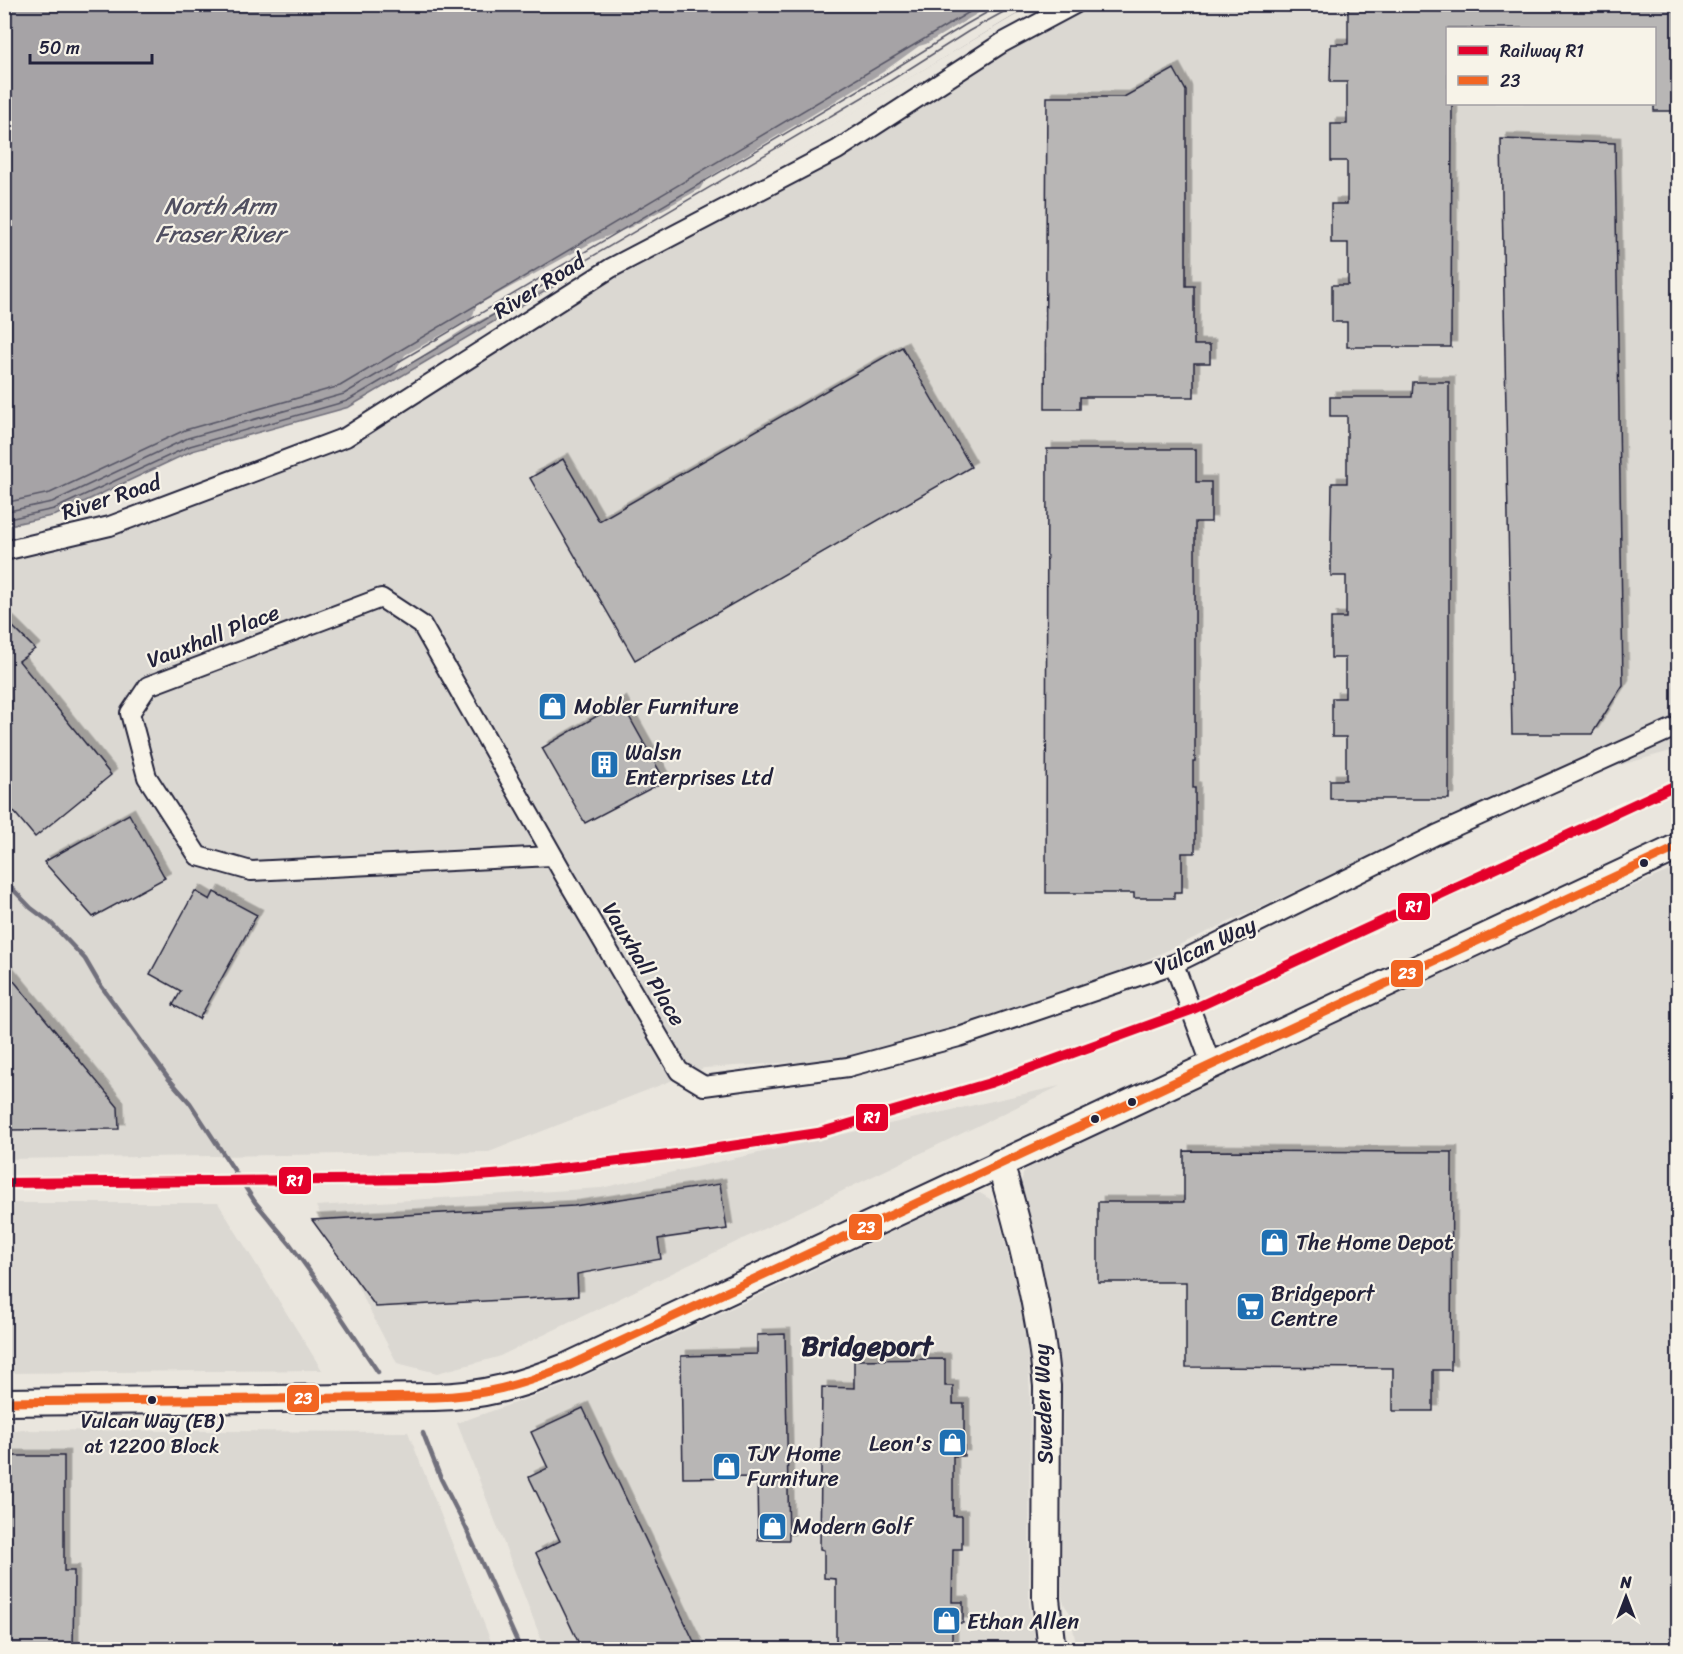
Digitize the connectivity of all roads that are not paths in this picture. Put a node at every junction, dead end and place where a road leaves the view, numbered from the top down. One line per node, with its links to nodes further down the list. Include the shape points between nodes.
1 (1075, 4): 2 (street, River Road, via 1002,43 837,150 611,268 346,437 110,526)
2 (4, 551)
3 (1678, 726): 6 (street, Vulcan Way, via 1436,835)
4 (1678, 847): 7 (street)
5 (552, 856): 5 (street, Vauxhall Place, via 422,625 381,598 148,686 130,713 147,777 198,856 251,871); 8 (street, Vauxhall Place, via 679,1071)
6 (1174, 964): 7 (street); 8 (street, Vulcan Way, via 968,1034 848,1067)
7 (1211, 1064): 9 (street)
8 (704, 1086)
9 (1000, 1163): 10 (street, via 566,1367 480,1394); 11 (street, Sweden Way, via 1044,1354 1046,1599)
10 (4, 1402)
11 (1052, 1650)

